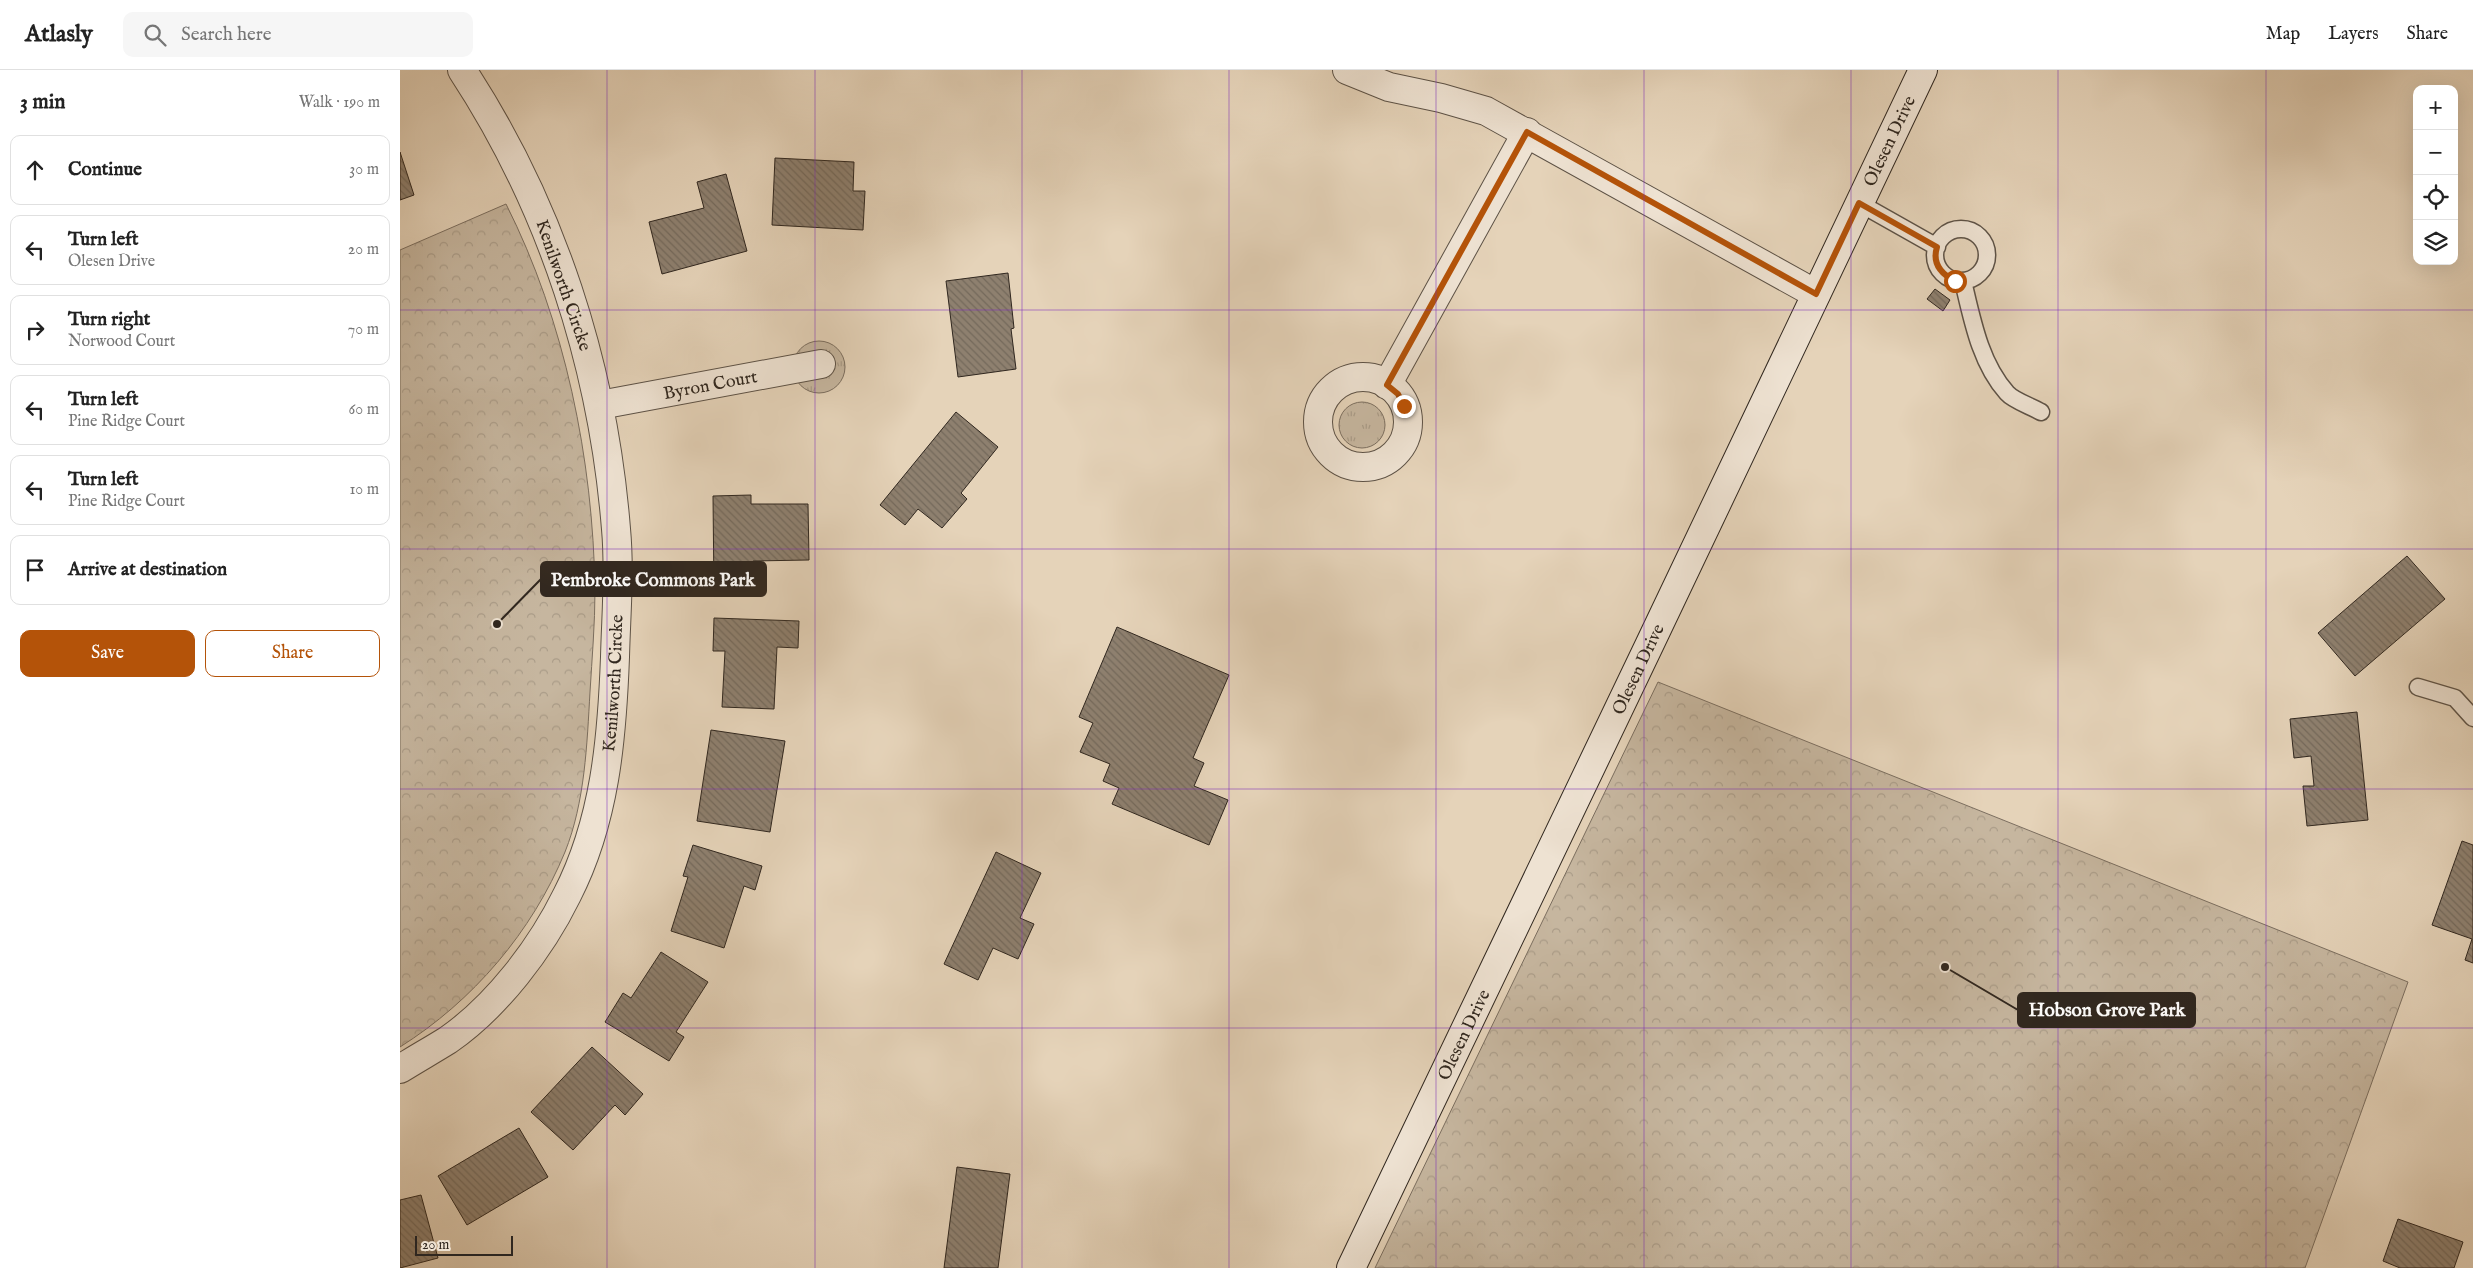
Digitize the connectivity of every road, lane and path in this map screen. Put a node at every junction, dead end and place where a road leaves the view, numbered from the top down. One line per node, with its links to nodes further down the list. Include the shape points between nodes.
1 (462, 70): 11 (street, Kenilworth Circke, via 522,174 558,259 586,343)
2 (1347, 70): 4 (street, via 1389,87 1486,111)
3 (1923, 70): 5 (street, Olesen Drive)
4 (1527, 132): 8 (street); 10 (street)
5 (1859, 203): 6 (lane); 8 (street, Olesen Drive)
6 (1937, 247): 7 (lane, via 1936,265 1944,276); 7 (lane, via 1948,232 1961,229 1973,232 1983,240 1987,252 1986,265 1979,275)
7 (1963, 281): 12 (lane, via 1975,330 1988,362 2008,394)
8 (1816, 294): 16 (street, Olesen Drive)
9 (821, 364): 11 (street, Byron Court)
10 (1387, 385)
11 (600, 404): 15 (street, Kenilworth Circke, via 616,529 618,575 614,701 606,776 596,823 568,895 526,962 471,1021 449,1039)
12 (2041, 412)
13 (2418, 687): 14 (lane, via 2455,698)
14 (2473, 718)
15 (400, 1069)
16 (1351, 1268)

